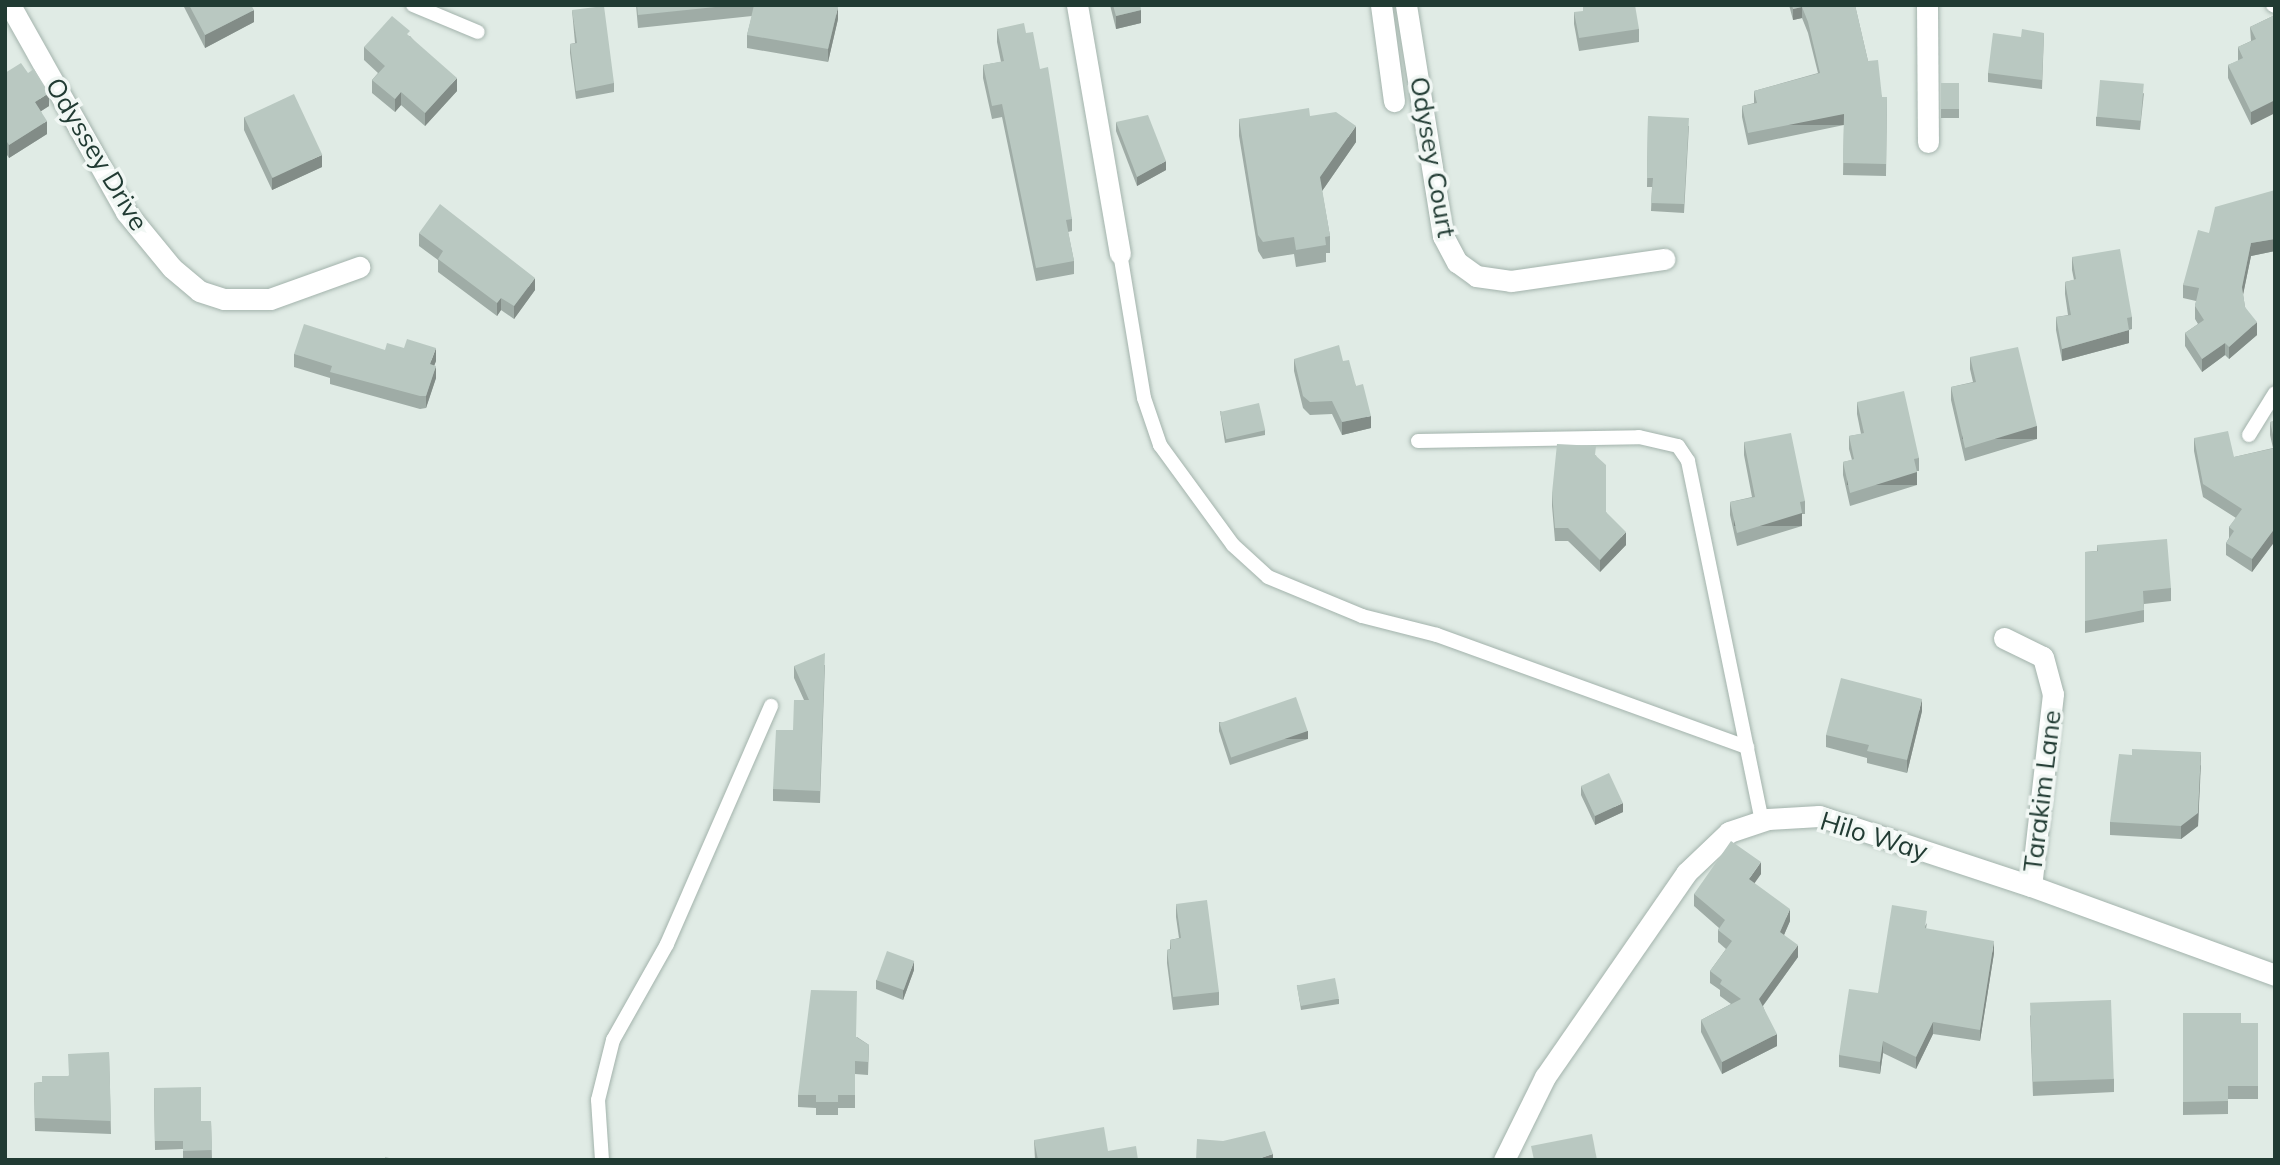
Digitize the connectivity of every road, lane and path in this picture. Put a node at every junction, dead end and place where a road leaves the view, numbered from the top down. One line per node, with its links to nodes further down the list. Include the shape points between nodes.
1 (10, 5): 12 (street, Odyssey Drive, via 126,212 172,268 199,291 224,299 270,299)
2 (413, 5): 7 (lane)
3 (1077, 5): 10 (street)
4 (1381, 5): 8 (street)
5 (1406, 5): 11 (street, Odysey Court, via 1443,236 1457,262 1476,276 1511,281)
6 (1927, 5): 9 (street)
7 (478, 32)
8 (1394, 101)
9 (1928, 142)
10 (1120, 253): 18 (lane, via 1144,398 1160,445 1233,545 1268,577 1362,616 1437,635)
11 (1664, 259)
12 (359, 267)
13 (2275, 393): 14 (lane)
14 (2249, 435)
15 (1418, 441): 18 (lane, via 1639,437 1678,446 1688,461)
16 (2004, 638): 20 (street, Tarakim Lane, via 2043,657 2053,694)
17 (771, 706): 22 (lane, via 667,944 613,1040 598,1100)
18 (1747, 747): 19 (lane)
19 (1762, 821): 20 (street, Hilo Way, via 1819,816); 23 (street, Hilo Way, via 1729,832 1686,873 1545,1077)
20 (2031, 886): 21 (street, Hilo Way)
21 (2275, 975)
22 (602, 1160)
23 (1504, 1160)

